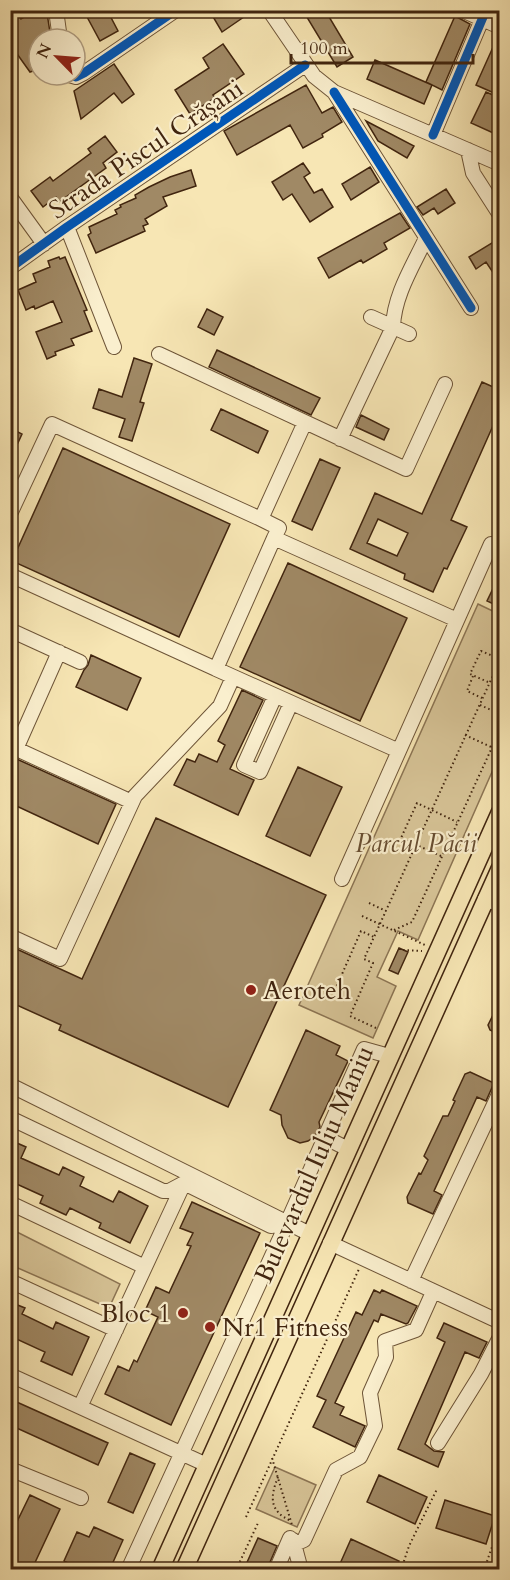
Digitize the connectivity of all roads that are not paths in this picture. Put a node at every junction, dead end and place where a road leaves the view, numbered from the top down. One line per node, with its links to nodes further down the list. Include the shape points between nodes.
1 (56, 10): 6 (street)
2 (176, 10): 9 (street)
3 (462, 10): 5 (street)
4 (270, 11): 8 (street)
5 (484, 15): 7 (street); 11 (street)
6 (58, 27)
7 (500, 27)
8 (305, 65): 10 (street); 16 (street, Strada Piscul Crășani)
9 (87, 71)
10 (334, 92): 11 (street); 17 (street)
11 (433, 135): 12 (street)
12 (468, 150): 13 (street); 15 (street, via 473,173)
13 (500, 164)
14 (10, 197): 18 (street)
15 (500, 215)
16 (67, 227): 18 (street, Strada Piscul Crășani); 24 (street)
17 (426, 238): 20 (street); 22 (street, via 400,294)
18 (44, 244): 19 (street, Strada Piscul Crășani)
19 (10, 268)
20 (471, 308)
21 (371, 317): 22 (street)
22 (393, 327): 23 (street); 28 (street)
23 (410, 334)
24 (114, 347)
25 (159, 354): 27 (street)
26 (445, 384): 28 (street, via 406,469)
27 (305, 423): 28 (street); 30 (street, via 261,519)
28 (340, 439)
29 (10, 514): 30 (street, via 52,424)
30 (258, 518): 31 (street, via 279,528)
31 (274, 538): 34 (street); 38 (street)
32 (500, 548): 34 (street, via 491,544)
33 (10, 575): 38 (street)
34 (457, 620): 43 (street)
35 (10, 630): 36 (street)
36 (59, 652): 37 (street); 42 (street)
37 (80, 662)
38 (216, 669): 39 (street)
39 (233, 677): 40 (street); 44 (street, via 220,706)
40 (275, 696): 41 (street); 41 (street, via 244,765 252,769 260,772)
41 (291, 703): 43 (street)
42 (13, 748): 44 (street)
43 (399, 751): 47 (street)
44 (132, 802): 49 (street, via 60,959)
45 (500, 812): 50 (main road, Bulevardul Iuliu Maniu)
46 (500, 868): 48 (main road, Bulevardul Iuliu Maniu)
47 (342, 879)
48 (492, 902): 60 (main road, Bulevardul Iuliu Maniu)
49 (10, 936)
50 (389, 1056): 54 (street, via 364,1049); 55 (main road, Bulevardul Iuliu Maniu)
51 (10, 1085): 58 (street)
52 (500, 1092): 63 (street)
53 (10, 1118): 56 (street, via 158,1189 169,1191)
54 (324, 1137): 55 (street); 58 (street)
55 (348, 1149): 59 (main road, Bulevardul Iuliu Maniu)
56 (184, 1183): 58 (street, via 271,1226); 61 (street)
57 (10, 1203): 61 (street)
58 (287, 1223): 59 (street); 71 (street)
59 (310, 1234): 72 (main road, Bulevardul Iuliu Maniu)
60 (330, 1243): 63 (street); 78 (main road, Bulevardul Iuliu Maniu)
61 (145, 1268): 66 (street)
62 (10, 1281): 66 (street)
63 (411, 1281): 64 (street)
64 (433, 1292): 65 (street); 75 (street, via 416,1330 385,1341 386,1357 370,1393 375,1426 360,1457 336,1470 304,1540)
65 (500, 1322)
66 (116, 1330): 69 (street)
67 (500, 1337): 70 (street)
68 (10, 1375): 69 (street)
69 (80, 1407): 71 (street)
70 (438, 1443)
71 (181, 1454): 72 (street); 76 (street)
72 (207, 1465): 77 (main road, Bulevardul Iuliu Maniu)
73 (10, 1469): 74 (street)
74 (81, 1498)
75 (293, 1538): 79 (street); 80 (street)
76 (128, 1569)
77 (160, 1569)
78 (184, 1569)
79 (276, 1569)
80 (301, 1569)

